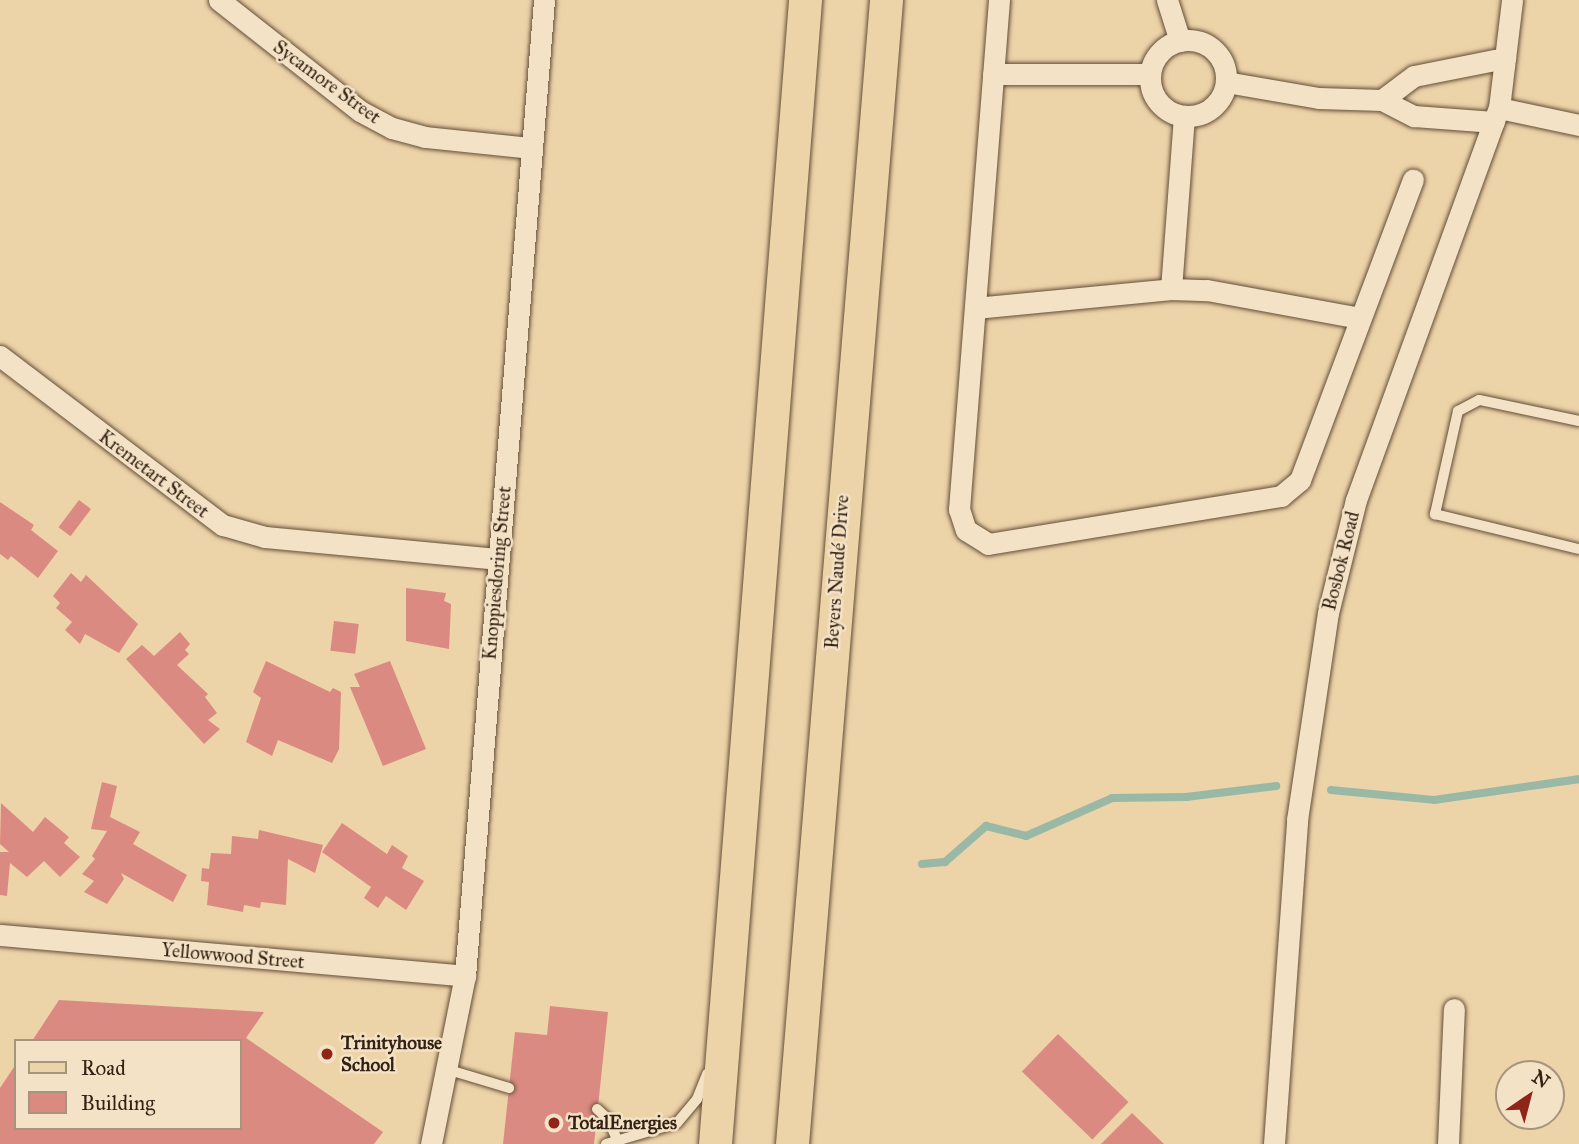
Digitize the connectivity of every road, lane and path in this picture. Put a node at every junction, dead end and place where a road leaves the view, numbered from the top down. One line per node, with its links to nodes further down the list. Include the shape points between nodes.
1 (219, 0): 17 (street, Sycamore Street, via 360,111 392,128 425,137)
2 (544, 0): 17 (street, Knoppiesdoring Street)
3 (805, 0): 29 (main road)
4 (886, 0): 37 (main road, Beyers Naudé Drive)
5 (999, 0): 10 (street)
6 (1167, 0): 8 (street)
7 (1512, 0): 9 (street, Bosbok Road)
8 (1180, 41): 11 (street, via 1160,52); 12 (street, via 1192,40 1214,50 1222,59)
9 (1505, 58): 13 (street, via 1414,76); 14 (street, Bosbok Road)
10 (993, 74): 11 (street); 20 (street)
11 (1150, 74): 15 (street, via 1154,97)
12 (1226, 82): 13 (street, via 1320,98); 15 (street, via 1216,104 1195,116)
13 (1382, 100): 14 (street, via 1414,116)
14 (1496, 115): 16 (street); 38 (street, Bosbok Road, via 1356,500 1328,613 1297,820)
15 (1184, 116): 19 (street)
16 (1579, 124)
17 (531, 148): 25 (street, Knoppiesdoring Street)
18 (1413, 180): 21 (street)
19 (1171, 289): 20 (street); 21 (street, via 1208,290)
20 (975, 308): 21 (street, via 959,509 966,530 988,544 1282,496 1300,480)
21 (1360, 318)
22 (0, 356): 25 (street, Kremetart Street, via 223,525 265,537)
23 (1579, 421): 24 (lane, via 1479,400 1458,411 1435,514)
24 (1579, 549)
25 (498, 559): 27 (street, Knoppiesdoring Street)
26 (0, 935): 27 (street, Yellowwood Street)
27 (466, 976): 30 (street, Knoppiesdoring Street)
28 (1454, 1009): 39 (street)
29 (723, 1019): 33 (lane, via 704,1085 688,1115 664,1130); 36 (main road)
30 (446, 1069): 31 (lane); 34 (street, Knoppiesdoring Street)
31 (509, 1088)
32 (597, 1110): 33 (lane, via 608,1119)
33 (617, 1139): 35 (lane)
34 (430, 1144)
35 (606, 1144)
36 (715, 1144)
37 (792, 1144)
38 (1274, 1144)
39 (1448, 1144)

